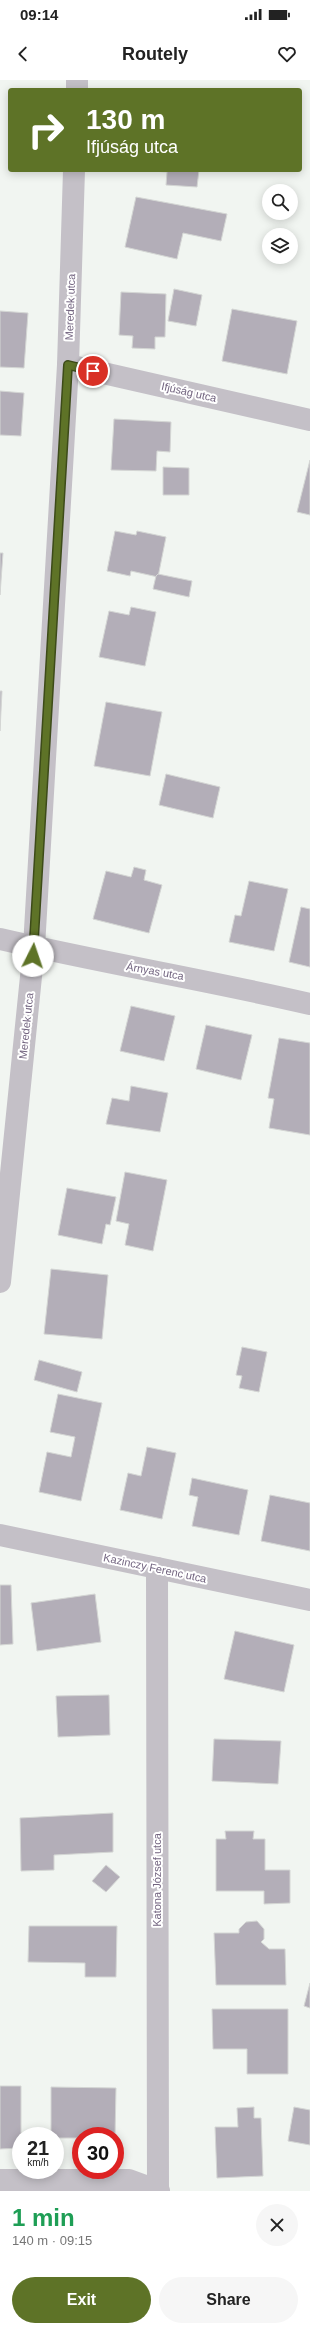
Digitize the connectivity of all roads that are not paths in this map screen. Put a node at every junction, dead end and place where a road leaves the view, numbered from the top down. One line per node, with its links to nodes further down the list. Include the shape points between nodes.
1 (74, 172): 2 (street, Meredek utca)
2 (68, 365): 3 (street, Ifjúság utca); 5 (street, Meredek utca)
3 (310, 420)
4 (0, 939): 5 (street, Árnyas utca)
5 (34, 947): 6 (street, Árnyas utca, via 206,980); 7 (street, Meredek utca)
6 (310, 1004)
7 (0, 1282)
8 (0, 1535): 9 (street, Kazinczy Ferenc utca)
9 (157, 1568): 10 (street, Kazinczy Ferenc utca); 12 (street, Katona József utca)
10 (310, 1600)
11 (0, 2180): 12 (street, via 129,2180)
12 (158, 2191)

